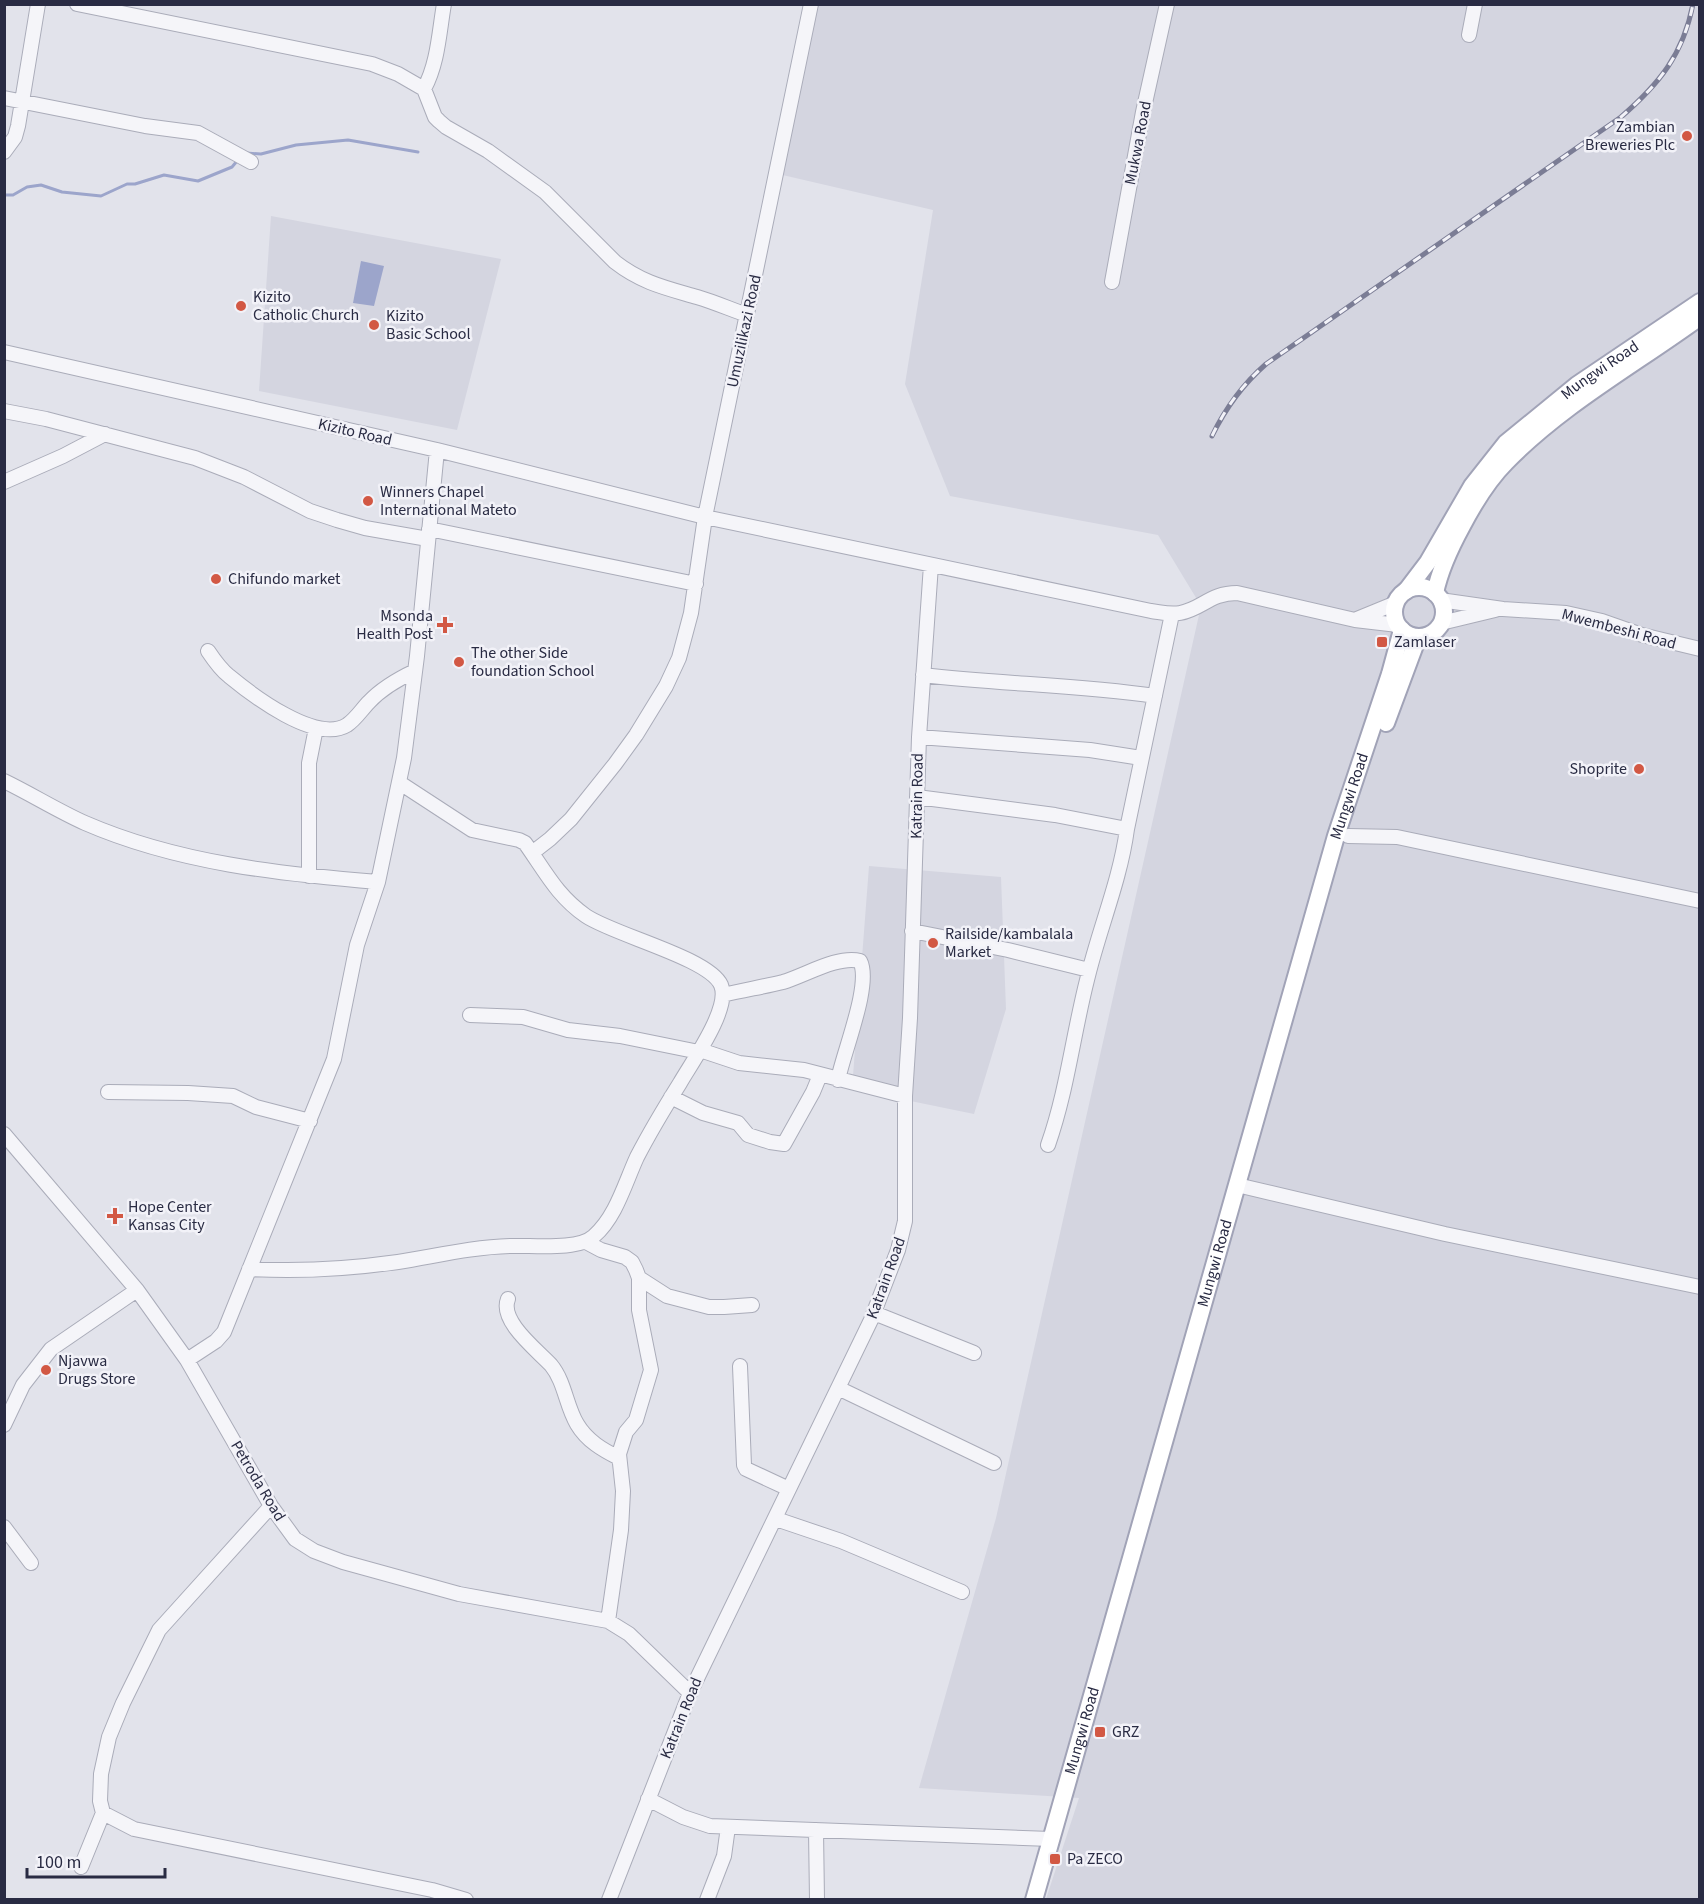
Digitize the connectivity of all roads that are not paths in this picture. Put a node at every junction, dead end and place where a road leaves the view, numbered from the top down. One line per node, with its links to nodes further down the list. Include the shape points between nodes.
1 (38, 4): 10 (street)
2 (77, 4): 8 (street, via 372,64)
3 (444, 4): 8 (street, via 435,63)
4 (811, 4): 15 (street, Umuzilikazi Road)
5 (1167, 4): 13 (street, Mukwa Road)
6 (1475, 4): 7 (street)
7 (1469, 35)
8 (424, 88): 15 (street, via 439,121 544,192 628,272 662,288)
9 (4, 98): 10 (street)
10 (23, 102): 11 (street, via 15,137); 12 (street, via 198,133)
11 (4, 152)
12 (251, 162)
13 (1112, 282)
14 (1700, 302): 27 (main road, Mungwi Road, via 1569,391 1506,443 1472,486 1428,562)
15 (747, 315): 22 (street, Umuzilikazi Road)
16 (1700, 317): 26 (main road, Mungwi Road, via 1560,414 1505,463 1482,491 1454,539 1441,569)
17 (4, 352): 20 (street, Kizito Road)
18 (4, 411): 19 (street)
19 (105, 434): 21 (street); 23 (street, via 219,466 337,520 365,528)
20 (437, 450): 22 (street, Kizito Road); 23 (street)
21 (4, 482)
22 (705, 517): 24 (street, Kizito Road); 25 (street, Umuzilikazi Road)
23 (429, 534): 25 (street, via 568,556); 35 (street)
24 (931, 565): 29 (street, Kizito Road); 36 (street, Katrain Road)
25 (696, 584): 46 (street, Umuzilikazi Road, via 679,658 666,686 636,735 571,819)
26 (1438, 596): 27 (main road, via 1424,588); 28 (street); 31 (main road, via 1444,611)
27 (1401, 597): 30 (street); 32 (main road, via 1395,618)
28 (1503, 609): 31 (street); 33 (street, Mwembeshi Road, via 1575,615)
29 (1172, 614): 30 (street, via 1190,610 1217,595 1237,593); 37 (street)
30 (1355, 620): 32 (street)
31 (1441, 623): 32 (main road, via 1432,634)
32 (1406, 631): 45 (main road, Mungwi Road, via 1390,709); 63 (main road, Mungwi Road, via 1336,836)
33 (1700, 649)
34 (208, 651): 38 (street, via 227,675 256,697)
35 (415, 671): 38 (street, via 379,693 346,725); 42 (street)
36 (923, 675): 37 (street); 39 (street, Katrain Road)
37 (1155, 696): 40 (street)
38 (316, 728): 47 (street, via 309,763)
39 (919, 737): 40 (street, via 1090,750); 43 (street, Katrain Road)
40 (1141, 758): 44 (street)
41 (4, 781): 47 (street, via 85,823 137,842 178,854)
42 (400, 783): 46 (street, via 472,830 519,840); 48 (street)
43 (917, 797): 44 (street); 50 (street, Katrain Road)
44 (1127, 829): 51 (street, via 1117,879)
45 (1348, 836): 49 (street, via 1397,837); 63 (main road, Mungwi Road)
46 (532, 853): 52 (street, via 553,886 584,914 598,924 674,953 703,969 718,981)
47 (309, 876): 48 (street)
48 (378, 882): 60 (street, via 357,945 334,1059)
49 (1700, 901)
50 (912, 931): 51 (street); 58 (street, Katrain Road)
51 (1089, 970): 62 (street, via 1057,1120)
52 (723, 995): 54 (street); 56 (street, via 849,960 860,961 861,988)
53 (470, 1015): 54 (street, via 523,1017 568,1030)
54 (700, 1051): 55 (street, via 739,1063 794,1068); 59 (street)
55 (820, 1075): 56 (street); 59 (street, via 784,1144 748,1135 738,1123)
56 (838, 1080): 58 (street)
57 (108, 1092): 60 (street, via 232,1096 256,1107)
58 (905, 1096): 71 (street, Katrain Road, via 905,1221)
59 (671, 1097): 64 (street, via 604,1226)
60 (310, 1121): 65 (street)
61 (4, 1134): 68 (street, Petroda Road)
62 (1048, 1145)
63 (1242, 1186): 67 (street, via 1445,1234); 91 (main road, Mungwi Road); 98 (main road, Mungwi Road, via 1145,1541 1106,1663)
64 (586, 1242): 65 (street, via 457,1251 329,1269); 66 (street, via 628,1259)
65 (249, 1269): 73 (street, via 224,1332)
66 (639, 1278): 70 (street, via 667,1296 709,1307); 77 (street, via 639,1310 651,1371)
67 (1700, 1287)
68 (137, 1290): 73 (street, Petroda Road); 76 (street, via 51,1349 23,1385)
69 (508, 1299): 77 (street, via 510,1320 557,1374 577,1424 594,1444)
70 (752, 1305)
71 (874, 1313): 72 (street); 75 (street, Katrain Road)
72 (974, 1353)
73 (188, 1360): 80 (street, Petroda Road)
74 (740, 1366): 79 (street, via 744,1465)
75 (838, 1388): 78 (street); 79 (street, Katrain Road)
76 (4, 1425)
77 (619, 1458): 85 (street, via 623,1491 621,1530)
78 (994, 1463)
79 (789, 1489): 81 (street, Katrain Road)
80 (271, 1506): 85 (street, Petroda Road, via 295,1539 343,1562 459,1594); 88 (street, via 159,1630 109,1737 101,1774)
81 (776, 1519): 84 (street, via 841,1541); 86 (street, Katrain Road)
82 (4, 1527): 83 (street)
83 (31, 1563)
84 (962, 1592)
85 (608, 1621): 86 (street, Petroda Road, via 628,1634)
86 (690, 1693): 87 (street, Katrain Road)
87 (648, 1799): 89 (street, via 699,1823); 94 (street, Katrain Road)
88 (103, 1813): 92 (street); 93 (street, via 134,1829)
89 (728, 1827): 90 (street); 95 (street, via 724,1856)
90 (816, 1830): 91 (street); 96 (street)
91 (1051, 1839): 97 (main road, Mungwi Road)
92 (81, 1867)
93 (466, 1899)
94 (611, 1899)
95 (707, 1899)
96 (817, 1899)
97 (1034, 1899)
98 (1040, 1899)

